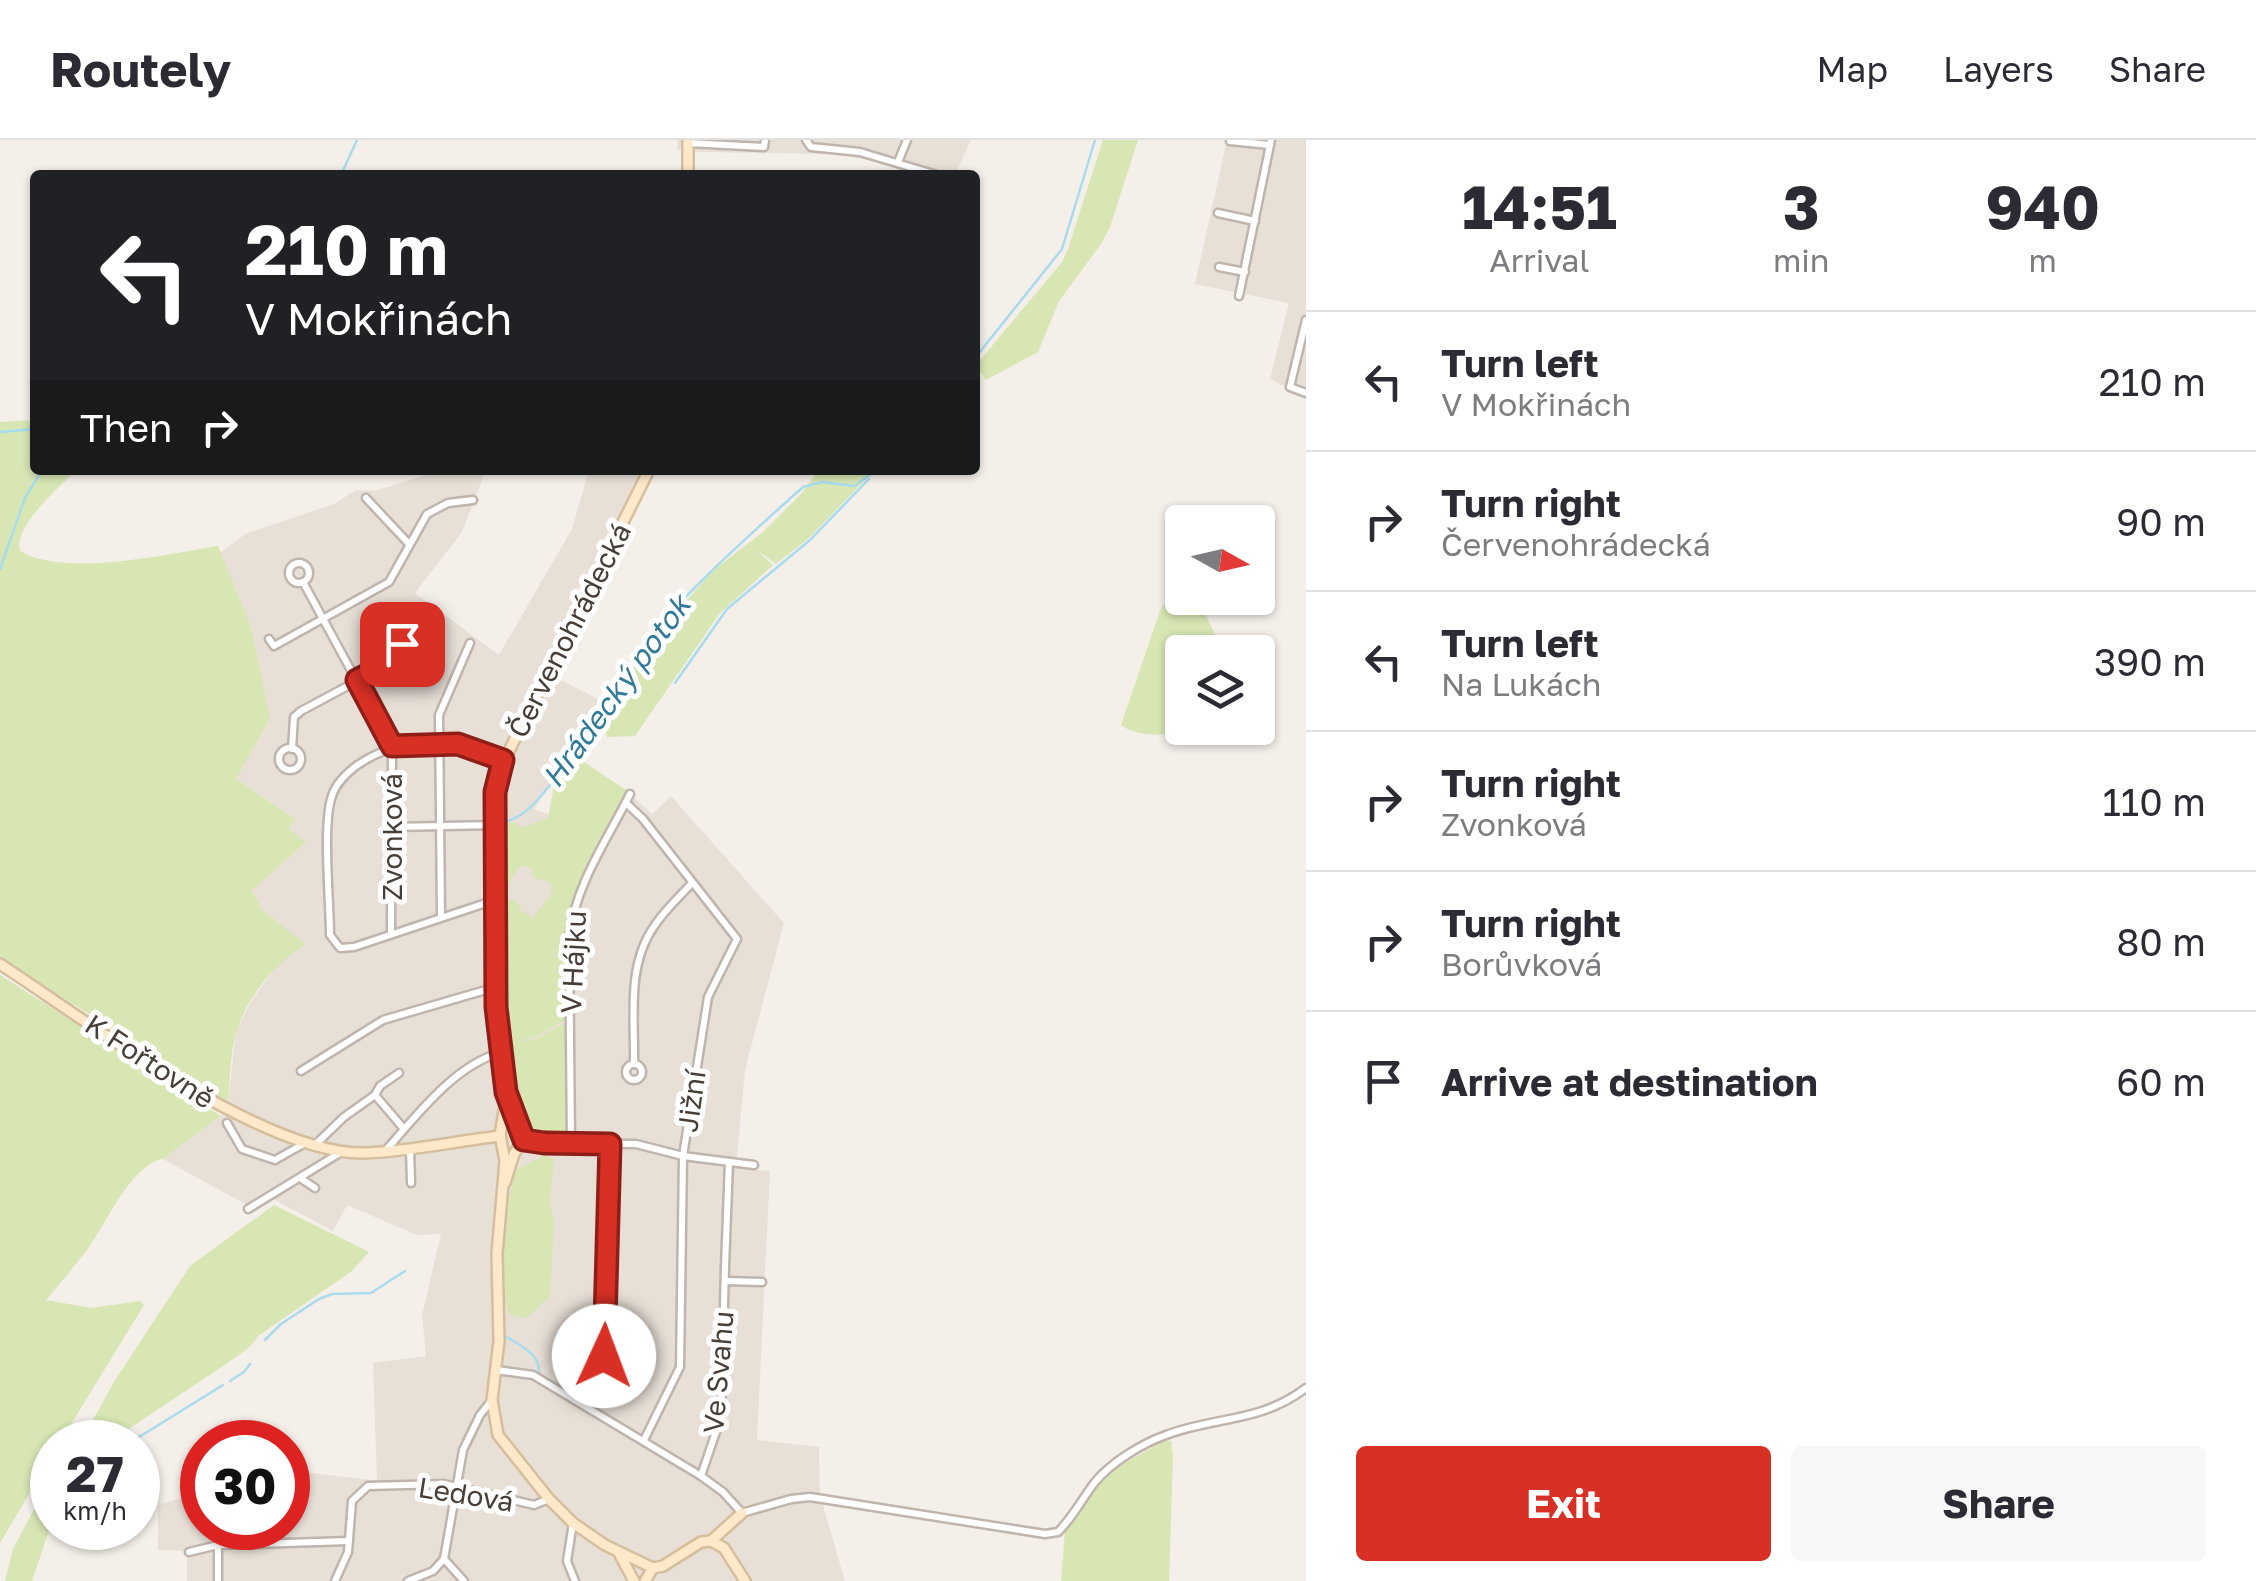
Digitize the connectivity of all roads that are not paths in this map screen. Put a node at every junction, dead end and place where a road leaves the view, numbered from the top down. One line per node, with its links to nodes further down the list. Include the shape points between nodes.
1 (765, 140): 5 (street, via 764,146)
2 (806, 140): 7 (street, via 811,147)
3 (906, 140): 7 (street)
4 (1230, 140): 6 (street)
5 (688, 141): 8 (street)
6 (1270, 142): 11 (street)
7 (898, 162): 9 (street)
8 (688, 170)
9 (922, 170)
10 (1218, 213): 11 (street)
11 (1255, 221): 13 (street)
12 (1219, 267): 13 (street)
13 (1244, 272): 14 (street)
14 (1239, 296)
15 (1306, 320): 16 (street, via 1290,387)
16 (1306, 393)
17 (647, 475): 30 (street, Červenohrádecká)
18 (366, 498): 20 (street)
19 (474, 500): 20 (street, via 429,512)
20 (409, 544): 22 (street, via 392,580)
21 (304, 582): 22 (street, Zvonková)
22 (324, 618): 23 (street, via 274,646); 26 (street, Zvonková)
23 (269, 639)
24 (470, 643): 27 (street, via 442,704)
25 (400, 658): 26 (street)
26 (357, 680): 28 (street, Zvonková); 29 (street, via 294,717)
27 (439, 744): 28 (street); 30 (street, via 473,747); 35 (street)
28 (392, 746): 34 (street, Zvonková); 39 (street, via 349,772 332,792 329,812 332,940 347,949)
29 (292, 749)
30 (503, 760): 33 (street, Červenohrádecká, via 495,784)
31 (630, 794): 32 (street, V Hájku)
32 (626, 803): 36 (street, Jižní); 54 (street, V Hájku, via 578,893 570,924)
33 (498, 825): 35 (street); 37 (street, Červenohrádecká)
34 (390, 827): 35 (street); 39 (street, Zvonková)
35 (440, 827): 38 (street)
36 (692, 882): 43 (street, via 656,922 638,960); 59 (street, Jižní, via 736,943 704,1012)
37 (498, 898): 38 (street); 41 (street, Červenohrádecká)
38 (442, 915): 39 (street)
39 (392, 934)
40 (0, 964): 52 (street, K Fořtovně, via 224,1108)
41 (496, 987): 42 (street, Červenohrádecká); 44 (street, via 383,1020)
42 (500, 1053): 46 (street, Červenohrádecká); 50 (street, via 430,1099)
43 (634, 1064)
44 (301, 1070)
45 (399, 1073): 47 (street)
46 (506, 1092): 49 (street, Červenohrádecká); 51 (street, Červenohrádecká)
47 (375, 1095): 50 (street); 52 (street)
48 (227, 1123): 52 (street, K Fořtovně, via 242,1150 276,1160)
49 (518, 1126): 51 (street, via 511,1124); 53 (street, Červenohrádecká, via 524,1131)
50 (404, 1129): 57 (street)
51 (503, 1137): 53 (street); 56 (street, K Fořtovně); 64 (street, Červenohrádecká)
52 (312, 1142): 58 (street, K Fořtovně)
53 (521, 1144): 54 (street); 64 (street, Červenohrádecká)
54 (571, 1144): 55 (street)
55 (610, 1144): 59 (street); 72 (street, via 604,1356)
56 (410, 1147): 57 (street, K Fořtovně); 63 (street)
57 (387, 1149): 58 (street, K Fořtovně)
58 (344, 1150): 62 (street)
59 (683, 1156): 60 (street); 73 (street, Jižní, via 682,1356)
60 (728, 1162): 61 (street); 67 (street, Ve Svahu)
61 (754, 1164)
62 (300, 1178): 65 (street); 66 (street)
63 (410, 1183)
64 (505, 1183): 69 (street, Červenohrádecká, via 497,1243)
65 (315, 1188)
66 (248, 1208)
67 (725, 1281): 68 (street); 74 (street, Ve Svahu, via 721,1418)
68 (762, 1282)
69 (496, 1370): 71 (street, Červenohrádecká); 72 (street, via 533,1375)
70 (1306, 1388): 77 (street, via 1284,1404 1167,1434 1130,1454 1096,1481 1058,1532 810,1497)
71 (492, 1400): 75 (street, via 470,1432); 76 (street, Červenohrádecká, via 504,1445)
72 (584, 1404): 73 (street)
73 (644, 1440): 74 (street)
74 (701, 1476): 77 (street)
75 (456, 1486): 76 (street, Ledová, via 534,1504); 79 (street, Ledová, via 362,1488 352,1500); 86 (street)
76 (549, 1499): 78 (street, Červenohrádecká)
77 (742, 1513): 80 (street)
78 (573, 1523): 85 (street, Červenohrádecká); 92 (street, via 566,1560)
79 (349, 1541): 81 (street); 89 (street, Ledová)
80 (711, 1541): 87 (street); 95 (street, via 724,1548)
81 (310, 1542)
82 (198, 1550): 84 (street)
83 (218, 1550): 88 (street)
84 (190, 1552)
85 (618, 1553): 87 (street, Červenohrádecká); 93 (street)
86 (444, 1559): 90 (street); 91 (street)
87 (652, 1568): 94 (street)
88 (218, 1581)
89 (334, 1581)
90 (408, 1581)
91 (464, 1581)
92 (576, 1581)
93 (634, 1581)
94 (645, 1581)
95 (744, 1581)

